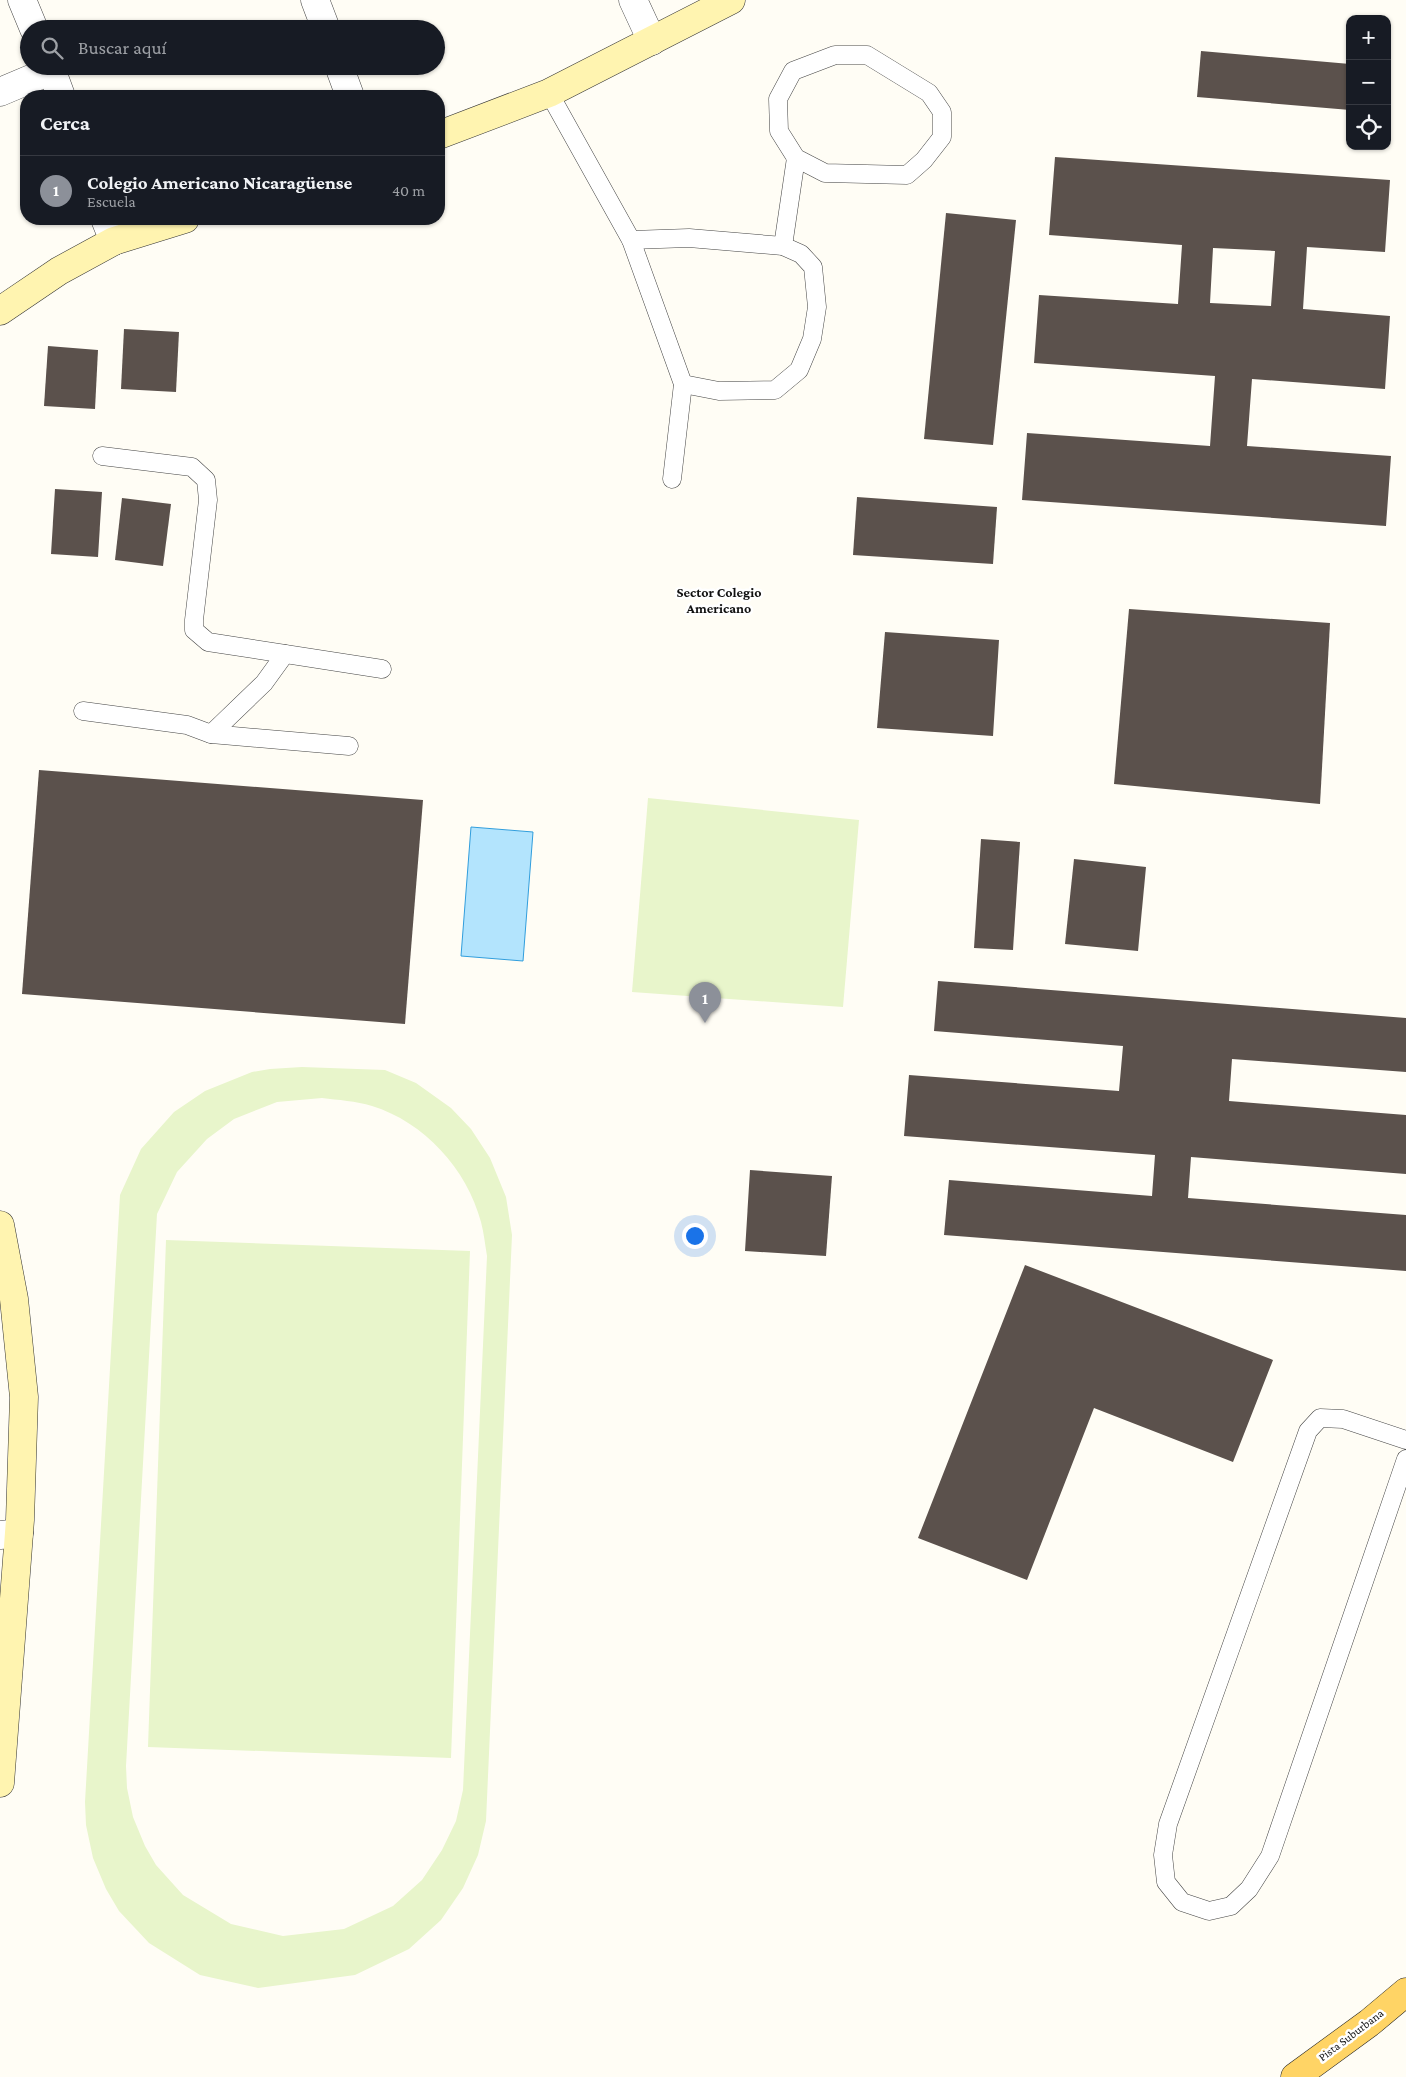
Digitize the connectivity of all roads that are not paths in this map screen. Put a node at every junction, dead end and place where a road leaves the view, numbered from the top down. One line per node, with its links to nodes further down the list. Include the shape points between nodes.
1 (22, 0): 5 (street)
2 (315, 0): 6 (street)
3 (633, 0): 7 (street)
4 (732, 0): 7 (street)
5 (30, 20)
6 (323, 20)
7 (652, 41): 14 (street)
8 (36, 75): 13 (street)
9 (54, 75): 11 (street)
10 (342, 75): 12 (street)
11 (59, 90)
12 (348, 90)
13 (0, 92)
14 (549, 93): 15 (street); 19 (lane)
15 (445, 133)
16 (796, 158): 16 (lane, via 779,131 778,99 793,71 835,55 867,55 929,92 942,112 942,137 907,175 824,173); 20 (lane)
17 (144, 225): 18 (street)
18 (109, 230): 21 (street, via 60,272)
19 (631, 240): 20 (lane, via 689,238); 22 (lane)
20 (783, 246): 22 (lane, via 801,254 813,267 817,307 812,339 800,370 776,390 719,391)
21 (0, 311)
22 (683, 384): 24 (lane)
23 (102, 456): 25 (lane, via 192,467 206,480 208,500 194,630 208,642)
24 (672, 479)
25 (285, 654): 26 (lane); 28 (lane, via 264,683)
26 (382, 669)
27 (83, 711): 28 (lane, via 187,725)
28 (211, 734): 29 (lane)
29 (349, 746)
30 (0, 1225): 31 (street)
31 (7, 1300): 34 (street, via 24,1397)
32 (1406, 1440): 33 (lane, via 1343,1419 1320,1418 1308,1431 1168,1824 1163,1855 1166,1882 1182,1902 1209,1911 1231,1906 1248,1889 1270,1856)
33 (1406, 1459)
34 (9, 1534): 35 (street)
35 (0, 1783)
36 (1406, 1992): 37 (main road, Pista Suburbana, via 1370,2023)
37 (1295, 2077)

